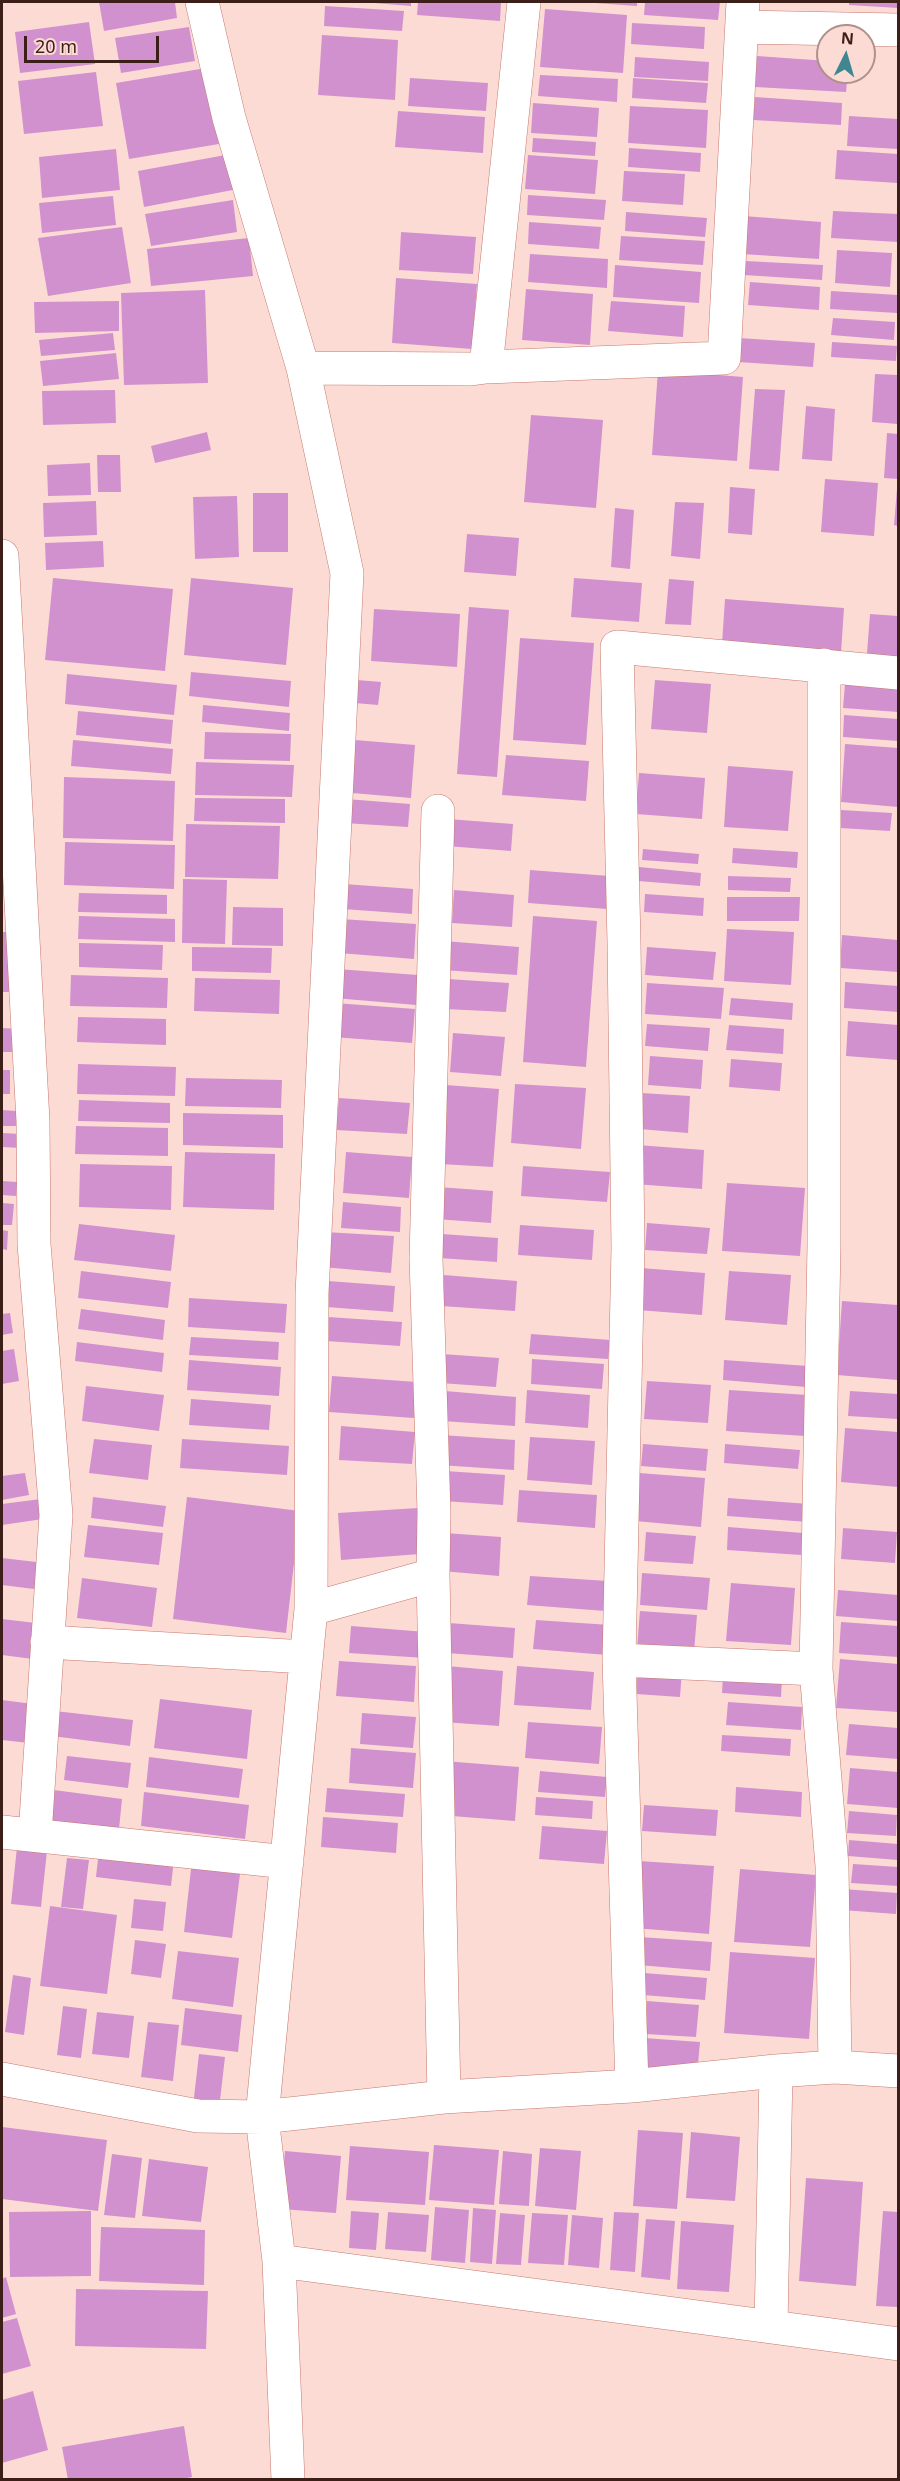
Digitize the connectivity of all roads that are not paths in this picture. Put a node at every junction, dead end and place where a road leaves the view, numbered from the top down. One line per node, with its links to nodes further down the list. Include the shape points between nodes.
1 (202, 2): 6 (street, via 229,118)
2 (524, 2): 5 (street)
3 (743, 14): 4 (street); 5 (street, via 724,358)
4 (898, 30)
5 (486, 366): 6 (street)
6 (303, 368): 12 (street, via 347,573 312,1293)
7 (2, 556): 13 (street, via 33,1121 34,1244 56,1515)
8 (824, 665): 9 (street); 15 (street, via 617,647 628,1248); 16 (street, via 824,1245)
9 (898, 673)
10 (438, 811): 11 (street, via 426,1258)
11 (433, 1575): 12 (street); 25 (street)
12 (311, 1609): 14 (street)
13 (47, 1642): 14 (street); 18 (street)
14 (306, 1657): 19 (street)
15 (619, 1660): 16 (street); 24 (street)
16 (816, 1669): 20 (street, via 832,1866)
17 (2, 1832): 18 (street)
18 (35, 1834): 19 (street)
19 (287, 1862): 26 (street)
20 (835, 2067): 21 (street); 22 (street)
21 (776, 2071): 24 (street); 28 (street)
22 (898, 2071)
23 (2, 2079): 26 (street, via 198,2116)
24 (632, 2086): 25 (street)
25 (444, 2097): 26 (street)
26 (262, 2117): 27 (street)
27 (279, 2261): 28 (street); 30 (street)
28 (771, 2327): 29 (street)
29 (898, 2344)
30 (288, 2480)

